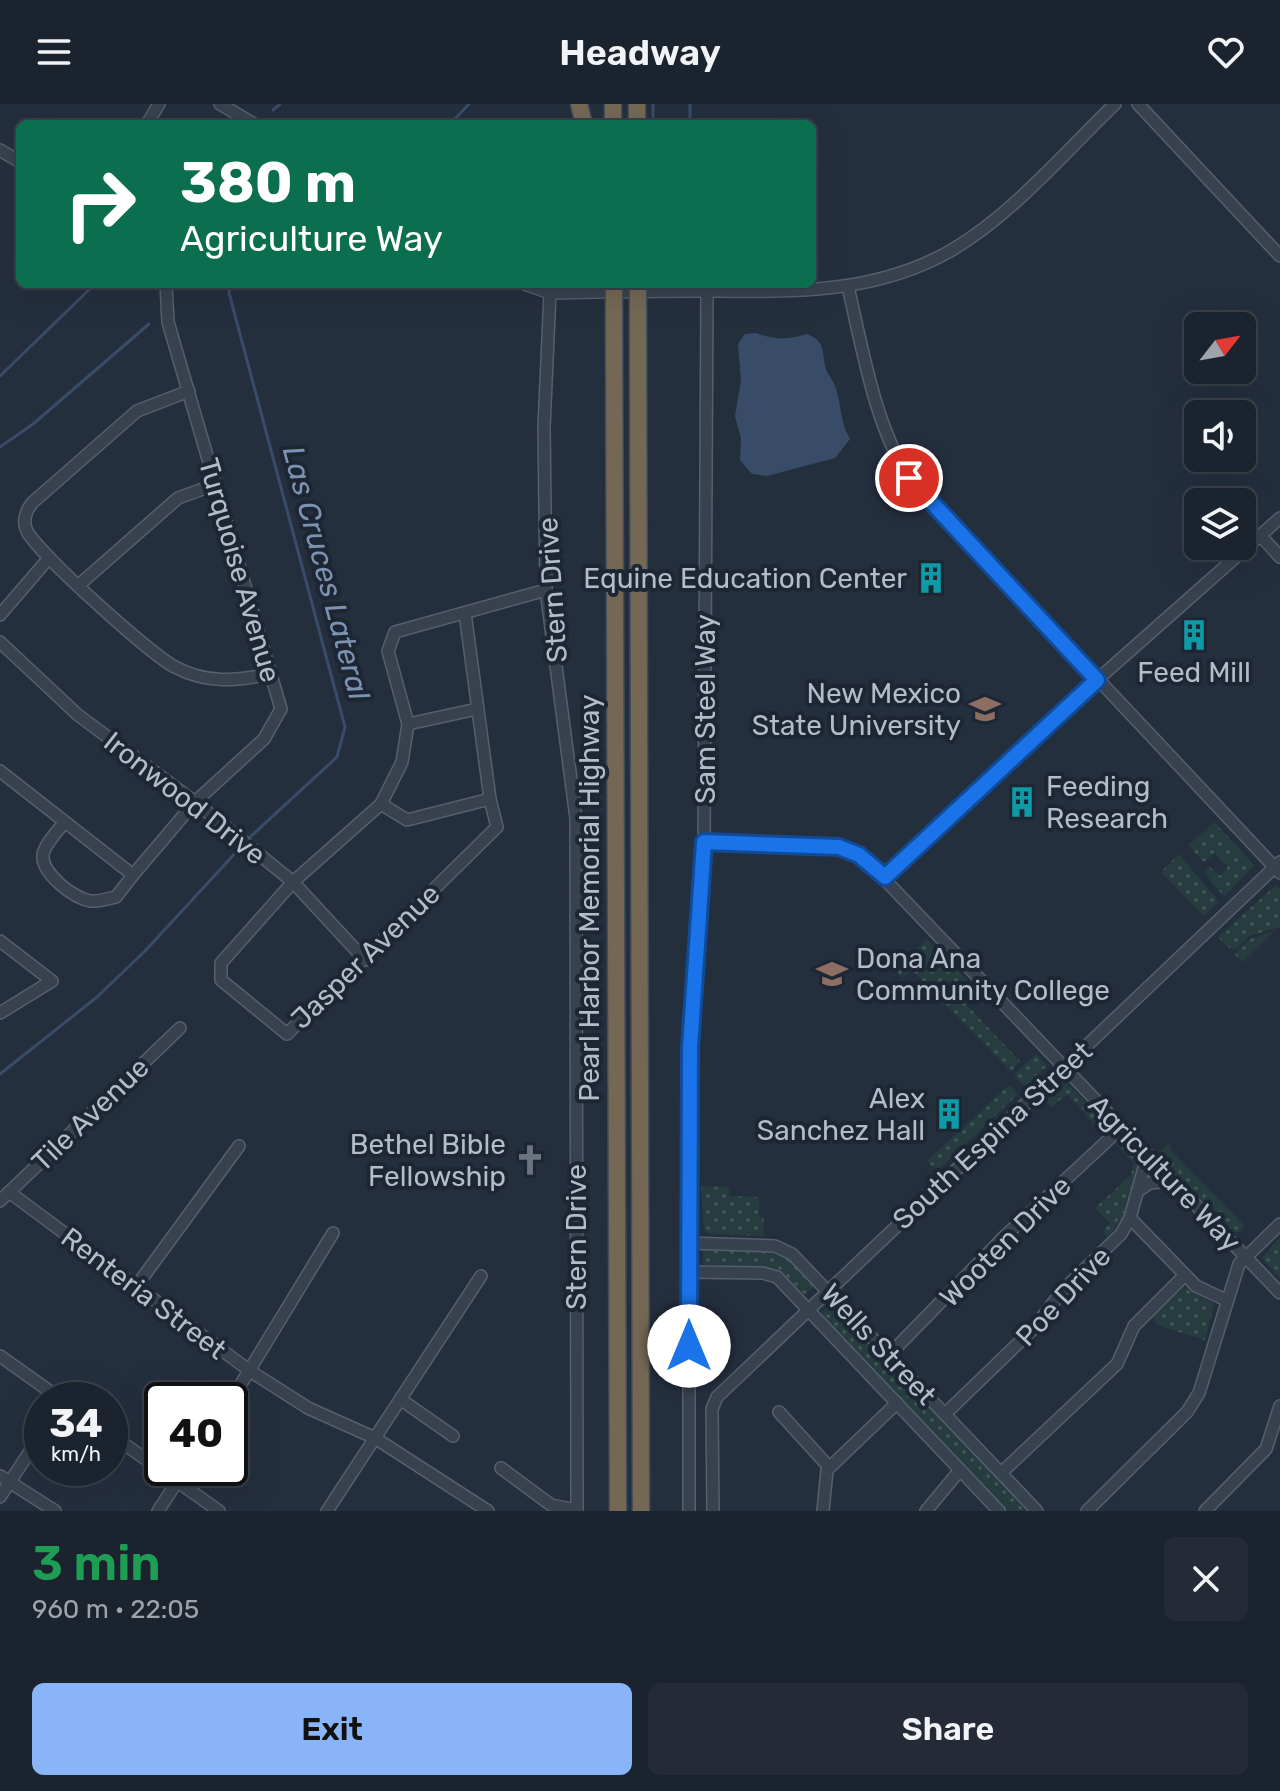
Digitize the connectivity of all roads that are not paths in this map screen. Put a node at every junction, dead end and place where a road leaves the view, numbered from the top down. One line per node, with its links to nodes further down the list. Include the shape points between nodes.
1 (220, 104): 4 (street)
2 (1115, 104): 6 (street, via 999,217 967,240 918,266)
3 (1138, 104): 5 (street)
4 (247, 120)
5 (1280, 256)
6 (848, 287): 12 (street); 27 (street, via 878,408 899,463)
7 (166, 288): 15 (street, Turquoise Avenue, via 168,322)
8 (536, 288): 13 (street)
9 (605, 288): 14 (highway)
10 (614, 288): 14 (highway, Pearl Harbor Memorial Highway, bridge)
11 (638, 288): 92 (highway, Pearl Harbor Memorial Highway, bridge)
12 (707, 291): 13 (street); 35 (street, Sam Steel Way)
13 (550, 293): 22 (street, Stern Drive, via 544,427)
14 (610, 326): 91 (highway, Pearl Harbor Memorial Highway)
15 (189, 391): 16 (street, Turquoise Avenue); 20 (street, via 137,411 25,511 26,529)
16 (214, 485): 21 (street, via 178,498); 26 (street, Turquoise Avenue)
17 (1280, 518): 18 (street)
18 (1260, 535): 19 (street); 27 (street)
19 (1280, 557)
20 (49, 558): 21 (street); 24 (street)
21 (80, 584): 26 (street, via 174,667 229,682)
22 (546, 590): 23 (street, Jasper Avenue); 85 (street, Stern Drive, via 576,818)
23 (465, 613): 28 (street, Jasper Avenue); 29 (street, Jasper Avenue, via 395,632 388,651)
24 (0, 615)
25 (0, 642): 32 (street, Ironwood Drive, via 78,715)
26 (270, 674): 32 (street, Turquoise Avenue, via 281,709 264,739)
27 (1097, 680): 36 (street); 38 (street)
28 (477, 709): 29 (street); 31 (street, Jasper Avenue)
29 (408, 724): 33 (street, Jasper Avenue, via 402,762)
30 (0, 771): 34 (street)
31 (490, 799): 33 (street, via 407,820); 41 (street, Jasper Avenue, via 497,827)
32 (195, 802): 37 (street, Turquoise Avenue); 39 (street, Ironwood Drive)
33 (381, 804): 39 (street, Jasper Avenue)
34 (63, 824): 37 (street); 37 (street, Turquoise Avenue, via 43,852 43,861 46,871 77,896 91,901 116,897)
35 (704, 842): 38 (street, Agriculture Way, via 839,847 859,855); 54 (street, Sam Steel Way, via 691,1007)
36 (1278, 868): 44 (street, South Espina Street)
37 (133, 875)
38 (885, 877): 44 (street, Agriculture Way)
39 (293, 882): 41 (street, Ironwood Drive); 41 (street, Jasper Avenue, via 221,963 221,980 287,1034)
40 (0, 941): 42 (street, via 52,981)
41 (365, 960)
42 (0, 1013)
43 (180, 1028): 50 (street, Tile Avenue)
44 (1063, 1068): 45 (street, Agriculture Way); 60 (street, South Espina Street)
45 (1121, 1128): 47 (street, Agriculture Way); 64 (street, Wooten Drive)
46 (239, 1146): 59 (street)
47 (1147, 1157): 48 (street, Agriculture Way); 49 (street, Poe Drive)
48 (1171, 1181): 49 (street, via 1150,1183); 55 (street, Agriculture Way)
49 (1138, 1191): 51 (street, Poe Drive)
50 (4, 1196): 59 (street, Renteria Street)
51 (1130, 1218): 57 (street); 73 (street, Poe Drive, via 1115,1241 1057,1297 1042,1321)
52 (1280, 1224): 55 (street)
53 (333, 1233): 66 (street)
54 (689, 1243): 56 (street, Sam Steel Way); 60 (street, Wells Street, via 781,1248)
55 (1246, 1257): 61 (street, Agriculture Way); 62 (street)
56 (689, 1272): 63 (street, Wells Street, via 771,1274); 93 (street, Sam Steel Way)
57 (1185, 1275): 62 (street, via 1206,1294); 80 (street, via 1134,1326 1117,1364)
58 (481, 1276): 69 (street)
59 (135, 1288): 66 (street, Renteria Street)
60 (827, 1290): 63 (street, South Espina Street); 64 (street, Wells Street)
61 (1280, 1293)
62 (1226, 1300): 99 (street, via 1199,1393 1187,1412)
63 (808, 1309): 70 (street, Wells Street); 94 (street, South Espina Street, via 713,1403)
64 (889, 1355): 73 (street, Wells Street)
65 (0, 1356): 67 (street)
66 (250, 1371): 68 (street); 75 (street, Renteria Street, via 308,1408)
67 (37, 1382)
68 (243, 1382)
69 (400, 1399): 74 (street); 75 (street)
70 (897, 1403): 77 (street); 79 (street, Wells Street)
71 (1280, 1406): 100 (street, via 1266,1449)
72 (779, 1412): 77 (street)
73 (945, 1414): 80 (street, Wells Street)
74 (453, 1436)
75 (375, 1438): 89 (street); 90 (street, Renteria Street)
76 (24, 1455): 81 (street)
77 (829, 1467): 95 (street, via 823,1480)
78 (501, 1468): 85 (street, via 551,1505)
79 (960, 1470): 96 (street); 97 (street, Wells Street)
80 (1001, 1473): 98 (street, Wells Street)
81 (5, 1479): 84 (street); 86 (street)
82 (174, 1486): 87 (street)
83 (183, 1486): 88 (street)
84 (0, 1497)
85 (577, 1510)
86 (55, 1511)
87 (158, 1511)
88 (219, 1511)
89 (327, 1511)
90 (488, 1511)
91 (618, 1511)
92 (641, 1511)
93 (689, 1511)
94 (713, 1511)
95 (823, 1511)
96 (926, 1511)
97 (999, 1511)
98 (1037, 1511)
99 (1087, 1511)
100 (1205, 1511)

